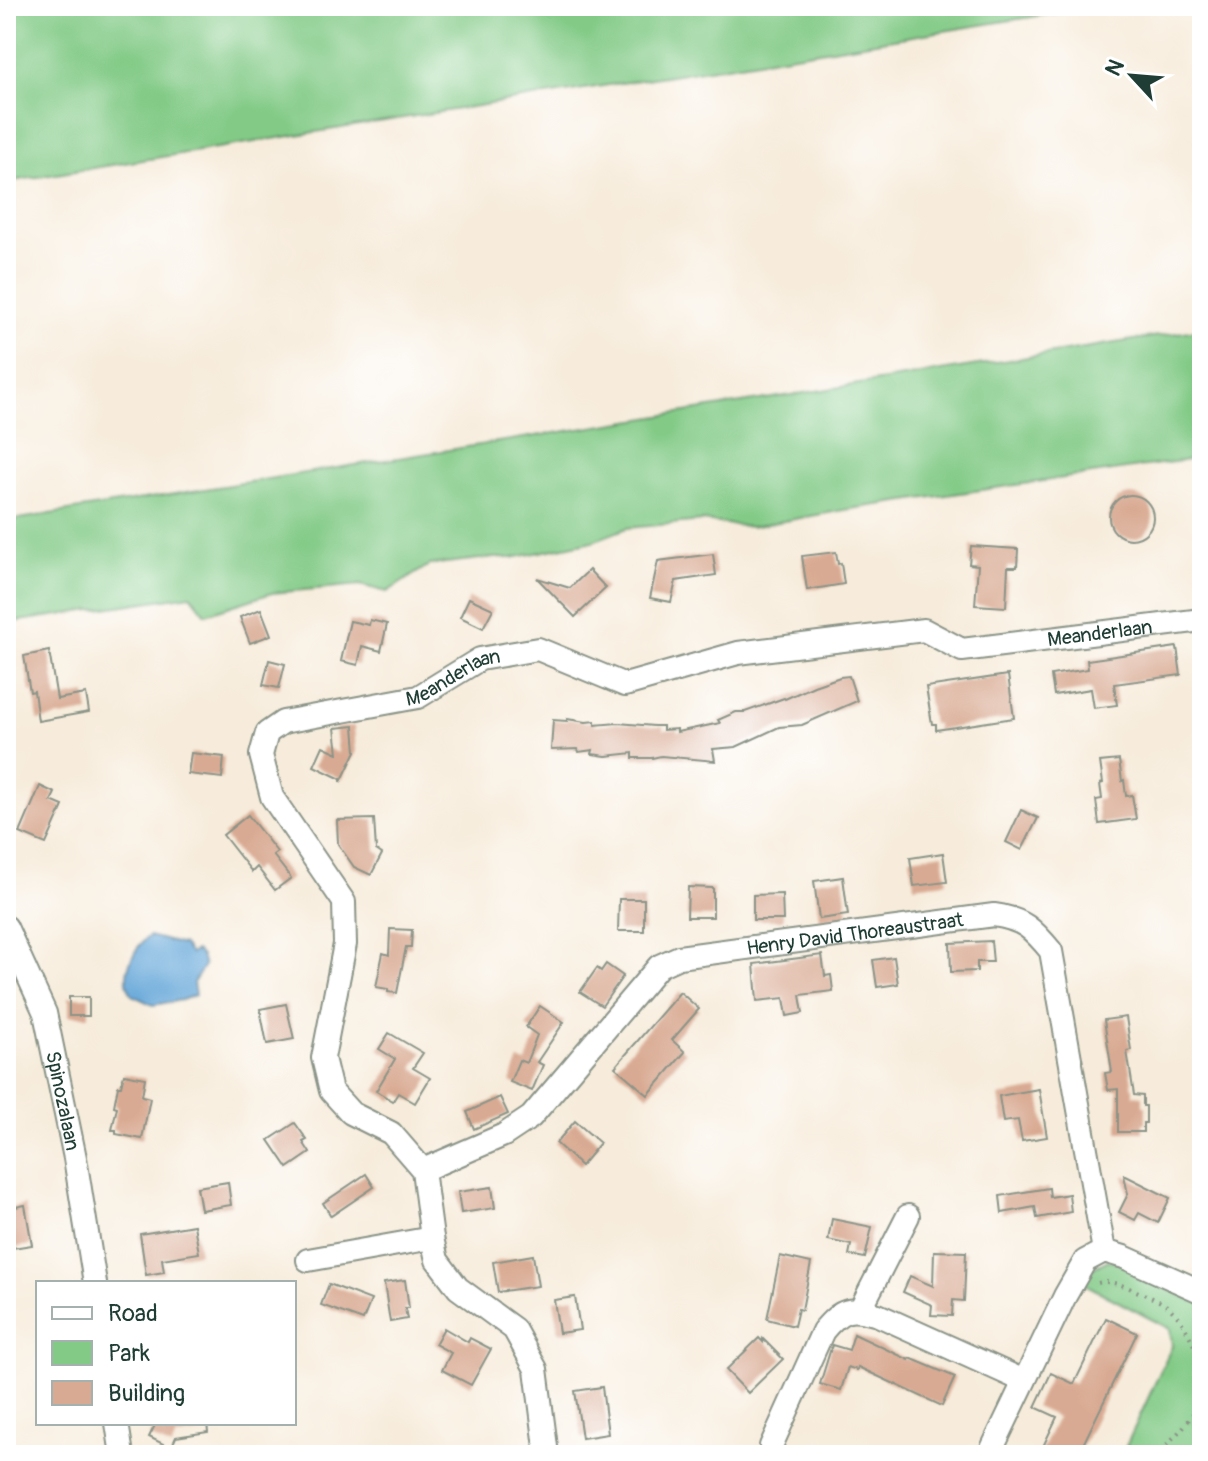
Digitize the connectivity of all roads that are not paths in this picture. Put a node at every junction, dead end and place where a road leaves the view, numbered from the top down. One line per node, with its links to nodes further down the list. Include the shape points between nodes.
1 (1202, 620): 3 (street, Meanderlaan, via 962,650 924,630 738,653 625,685 538,649 480,659 418,697 283,722 267,733 261,755 272,797 344,902 345,944 323,1058 331,1091 351,1113 391,1133)
2 (6, 927): 8 (street, Spinozalaan, via 45,1013)
3 (423, 1170): 5 (street); 6 (street, Henry David Thoreaustraat, via 504,1135 531,1117 659,966 679,957 994,915 1014,918 1035,931 1051,951)
4 (908, 1216): 10 (street)
5 (432, 1238): 7 (street); 14 (street, via 437,1260 458,1288 514,1329 536,1369)
6 (1104, 1251): 9 (street); 11 (street, via 1085,1261)
7 (308, 1260)
8 (95, 1281)
9 (1202, 1292)
10 (860, 1310): 11 (street); 15 (street, via 845,1310 823,1331 771,1446)
11 (1024, 1381): 16 (street)
12 (117, 1425): 13 (street)
13 (122, 1455)
14 (547, 1455)
15 (772, 1455)
16 (989, 1455)

